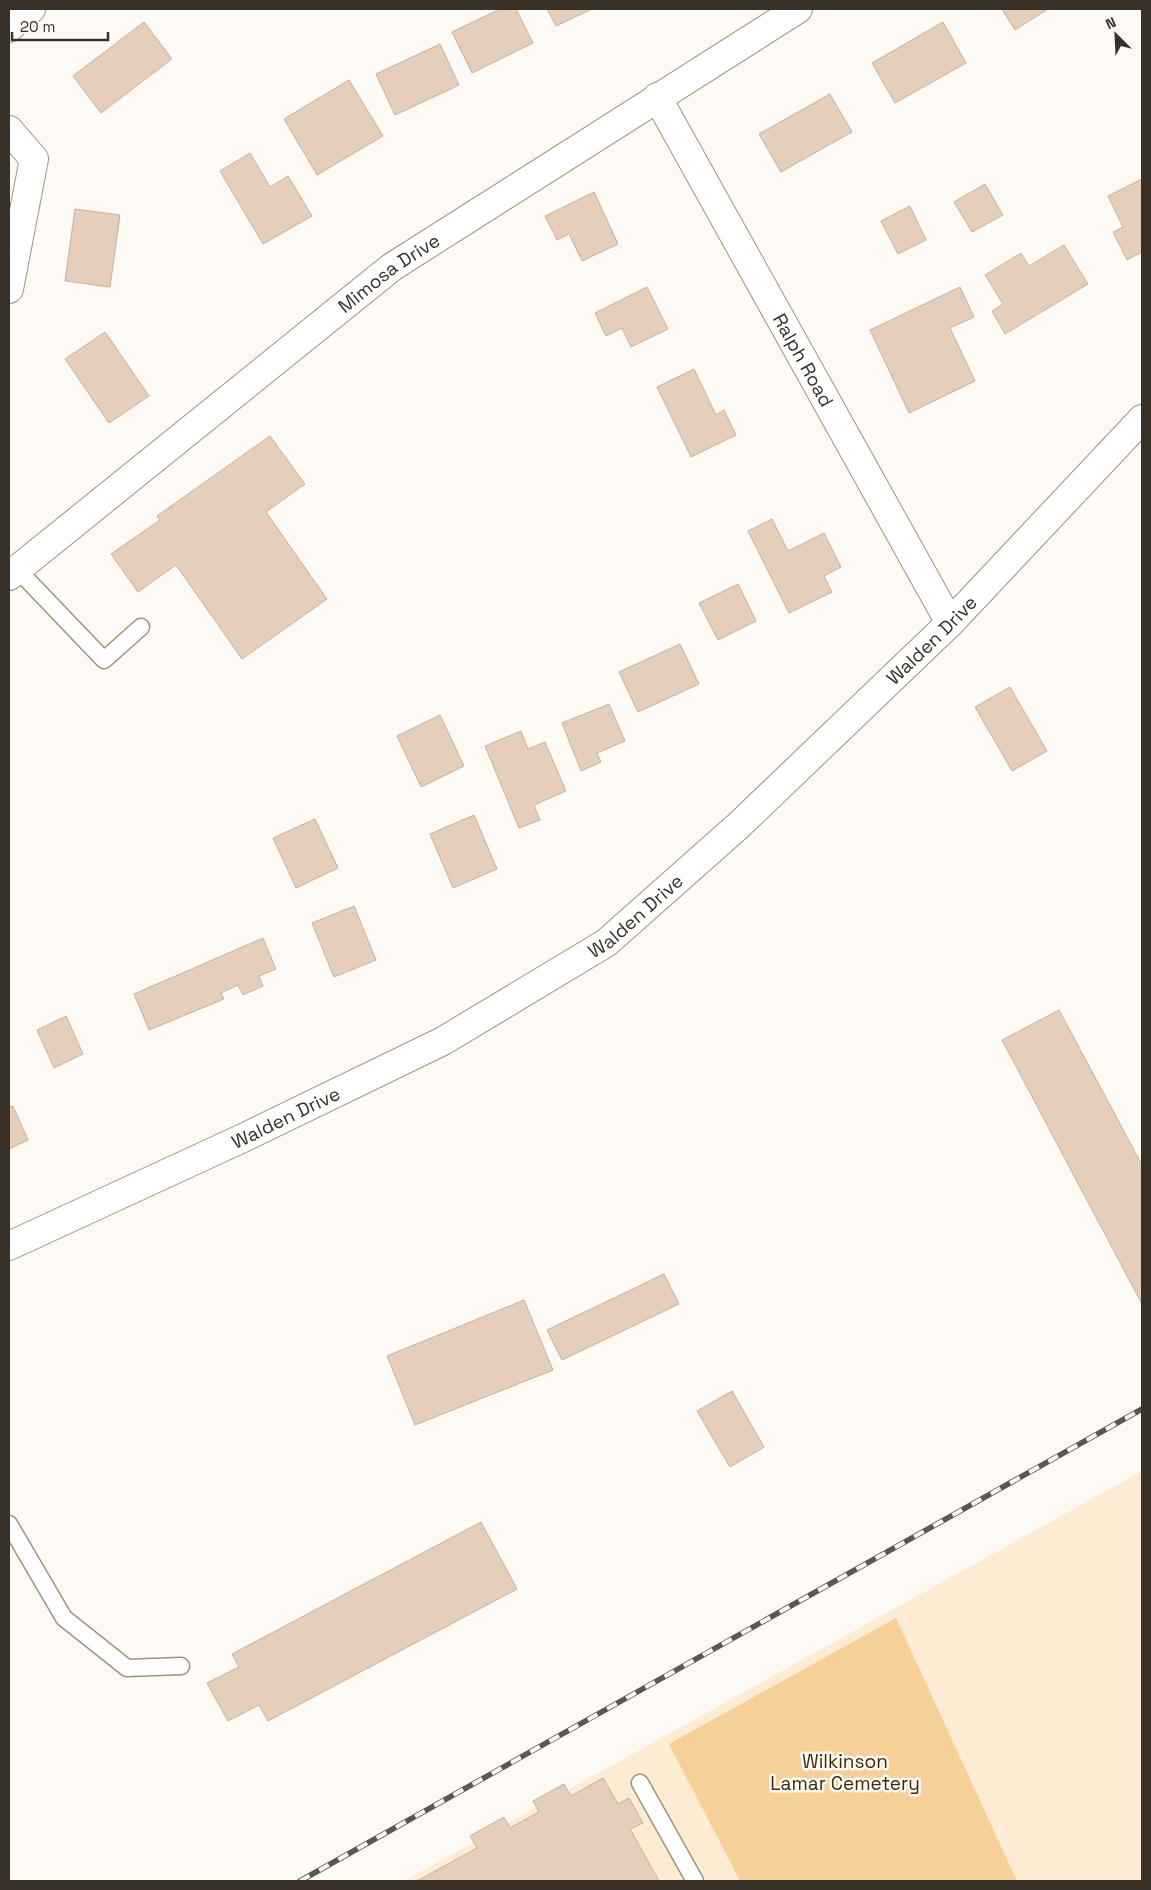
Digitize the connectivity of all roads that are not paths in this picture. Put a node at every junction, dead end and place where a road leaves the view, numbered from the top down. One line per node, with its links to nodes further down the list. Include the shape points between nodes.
1 (31, 9): 3 (street)
2 (798, 9): 4 (street, Mimosa Drive)
3 (9, 28)
4 (657, 97): 8 (street, Mimosa Drive, via 392,267); 9 (street, Ralph Road)
5 (9, 130): 6 (street, via 34,159)
6 (9, 290)
7 (1142, 419): 9 (street, Walden Drive)
8 (13, 573): 10 (lane, via 104,660)
9 (950, 623): 11 (street, Walden Drive, via 738,826 606,944 443,1041)
10 (141, 627)
11 (9, 1246)
12 (9, 1524): 13 (lane, via 64,1618 128,1668)
13 (182, 1666)
14 (640, 1783): 15 (lane)
15 (695, 1881)

